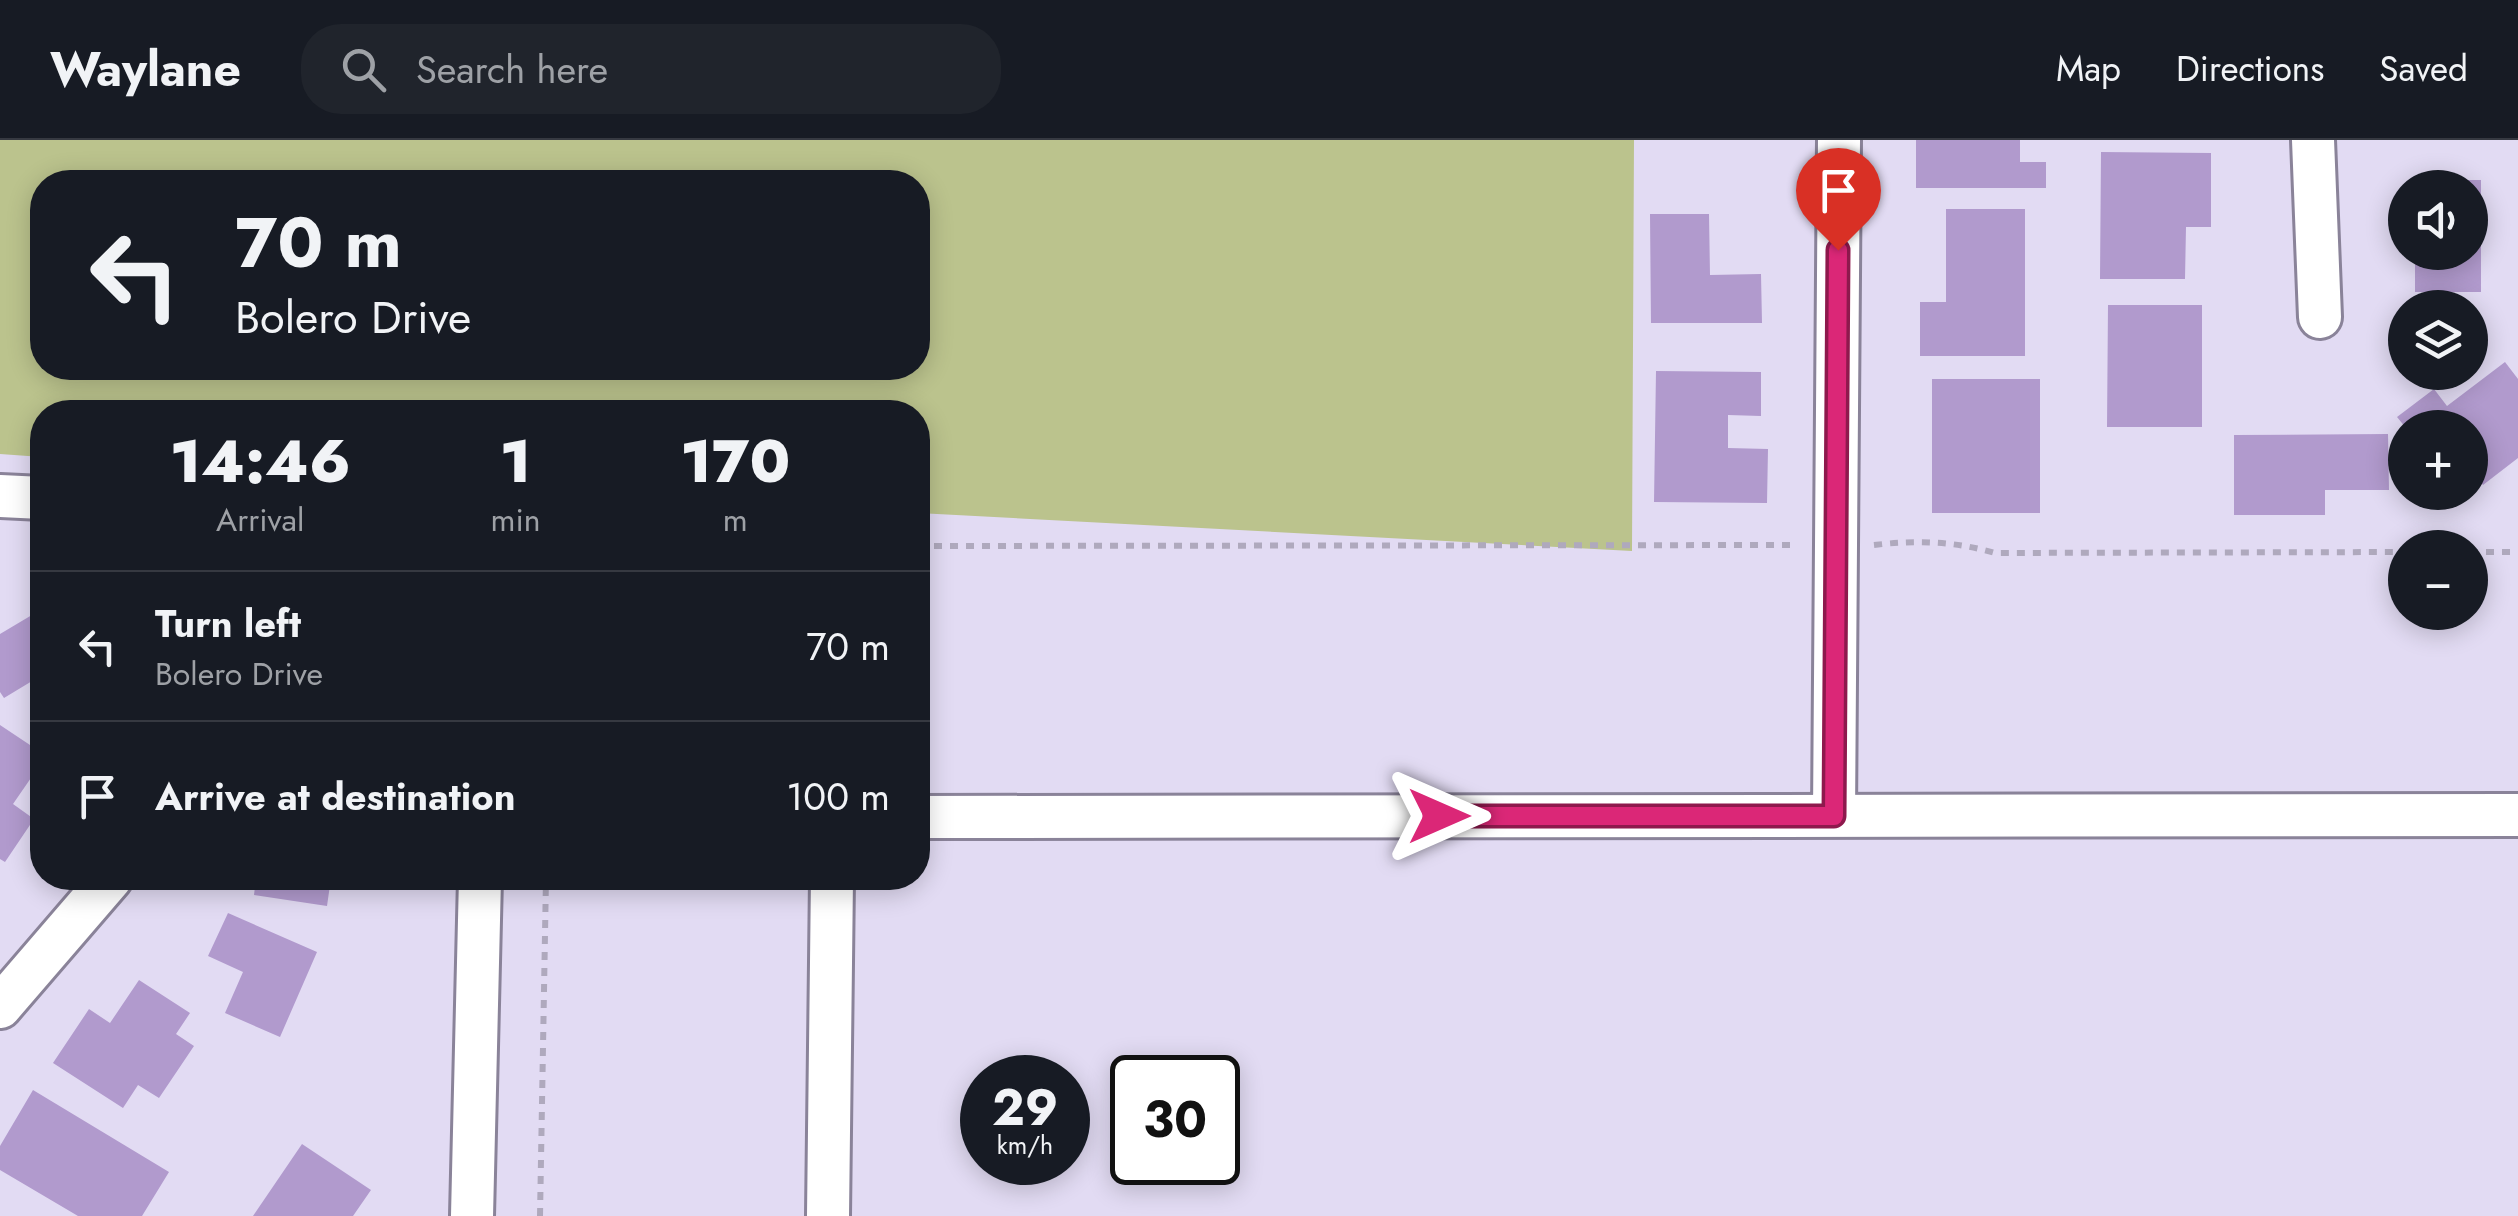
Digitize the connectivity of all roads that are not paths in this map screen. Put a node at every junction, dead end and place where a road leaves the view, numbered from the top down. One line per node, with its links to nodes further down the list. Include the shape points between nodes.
1 (1839, 140): 7 (street)
2 (2313, 140): 3 (street)
3 (2320, 317)
4 (0, 496): 5 (street)
5 (30, 497)
6 (2518, 815): 7 (street)
7 (1834, 816): 8 (street)
8 (930, 817)
9 (101, 890): 12 (street)
10 (480, 890): 13 (street)
11 (832, 890): 14 (street)
12 (0, 1007)
13 (472, 1216)
14 (828, 1216)

